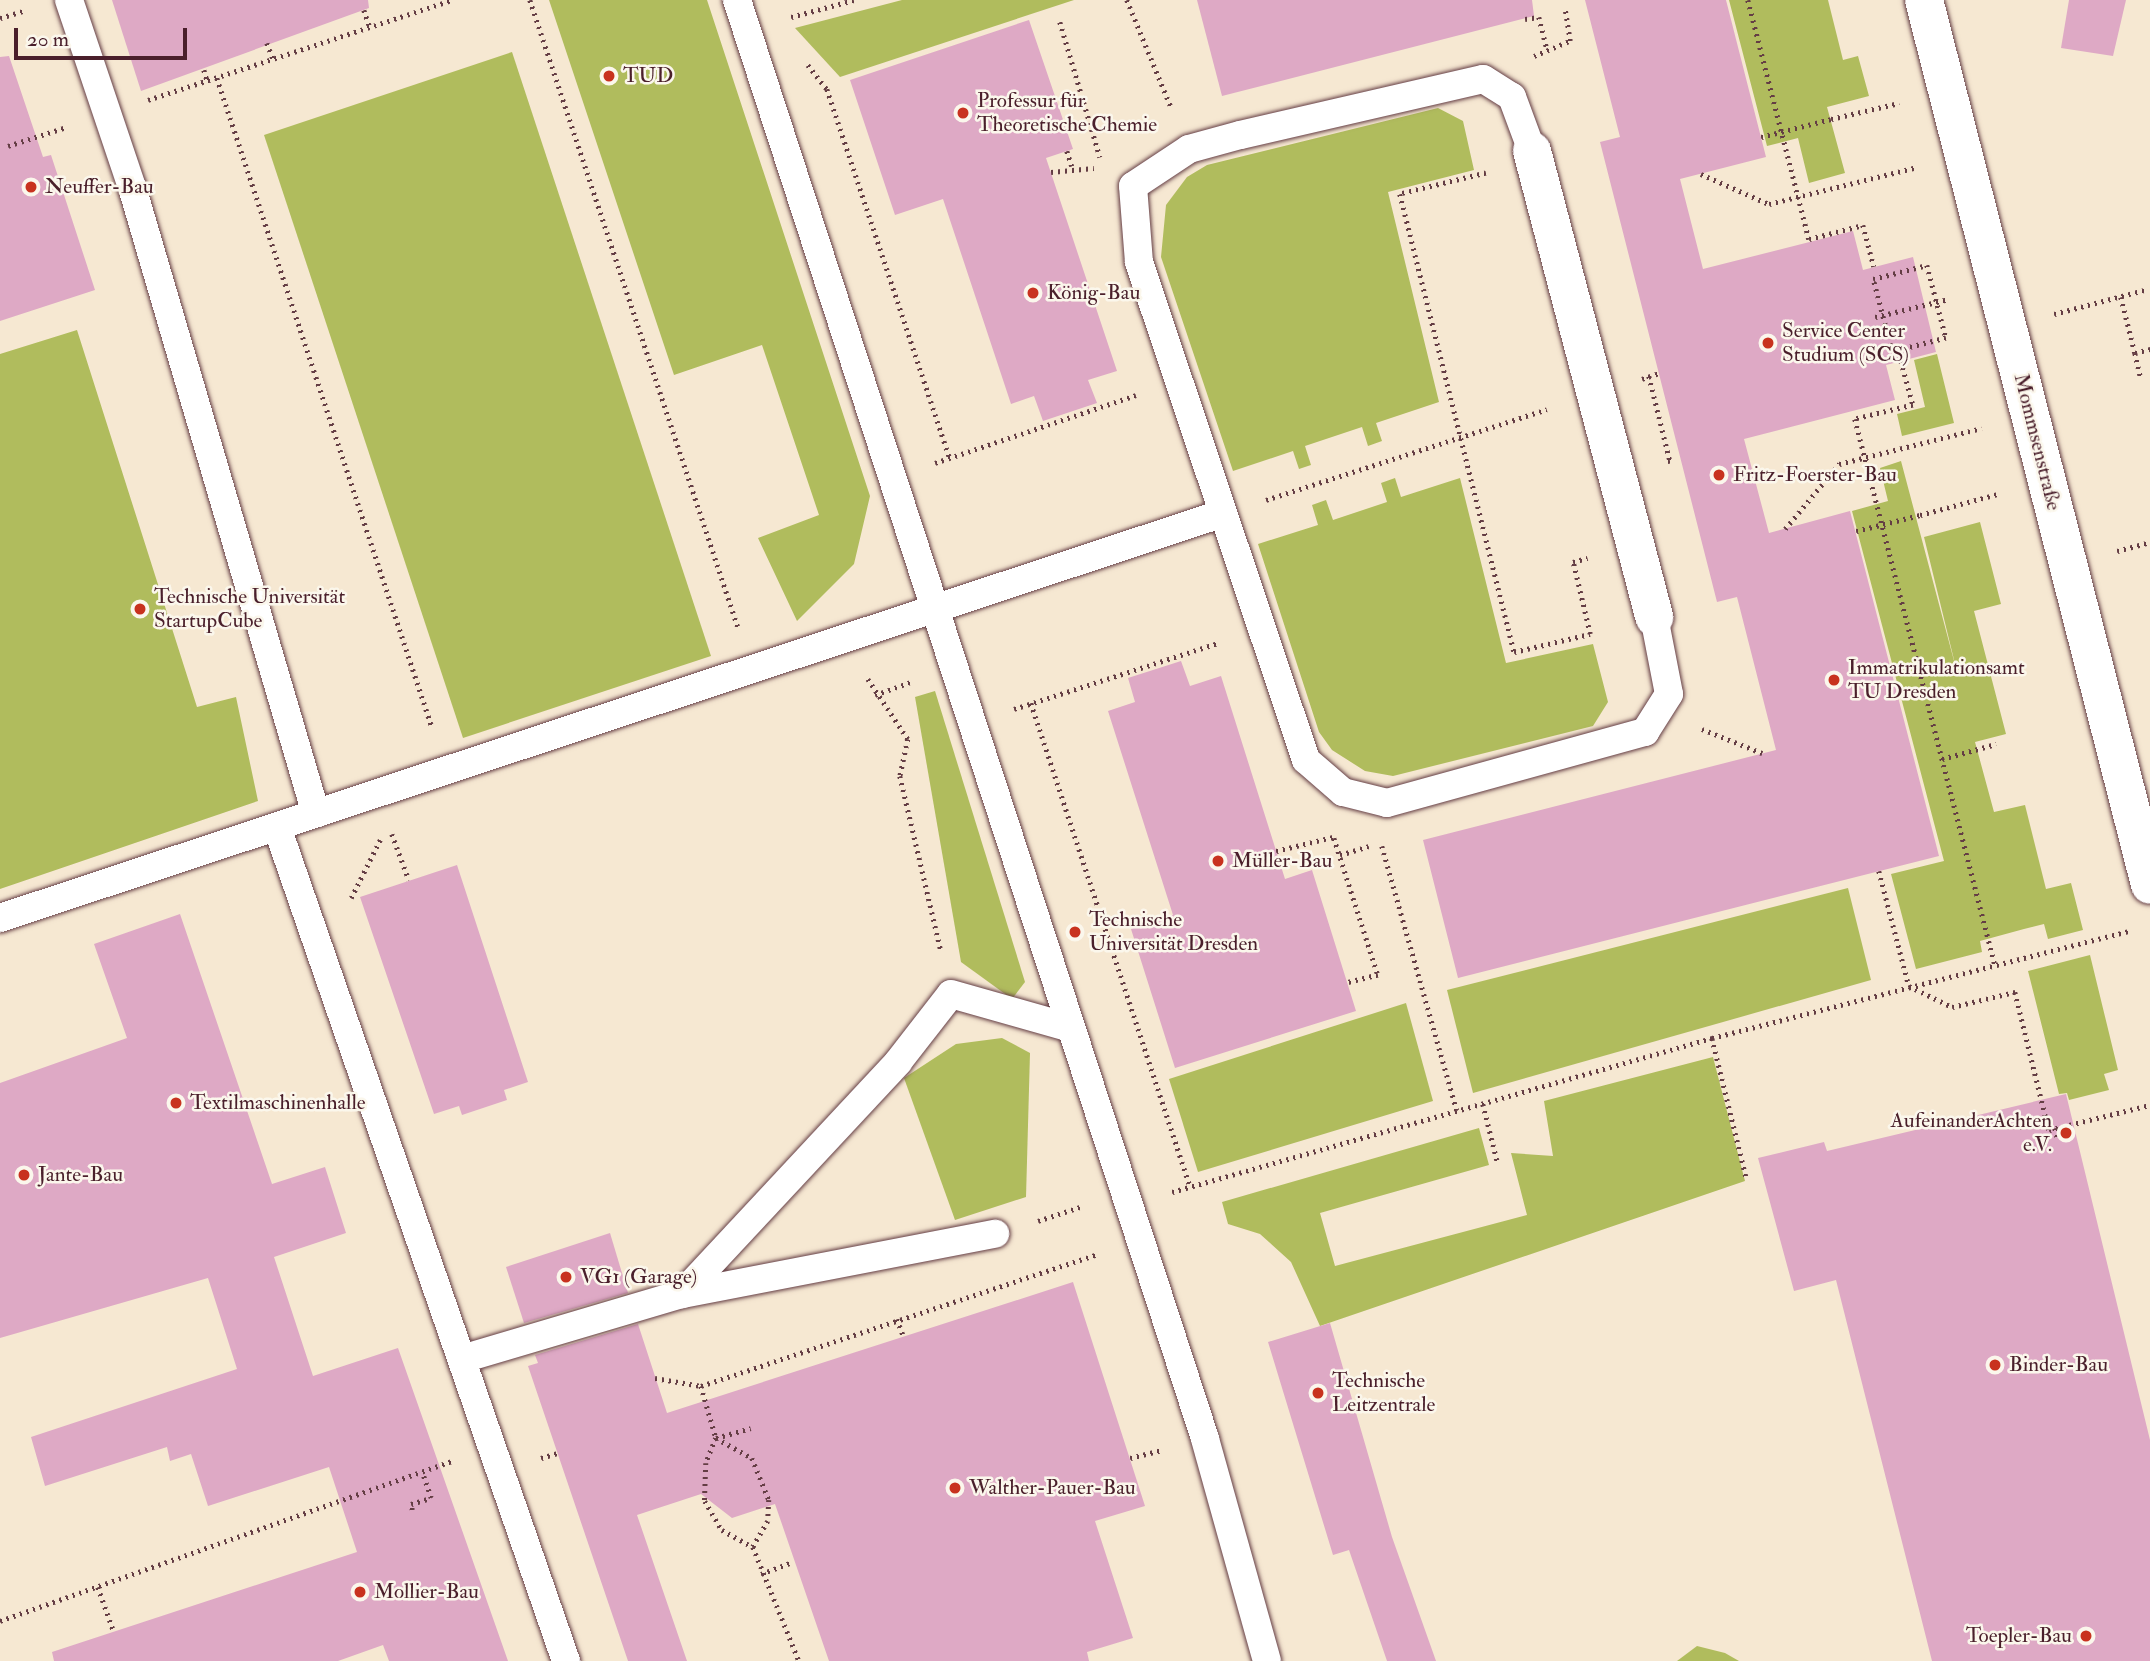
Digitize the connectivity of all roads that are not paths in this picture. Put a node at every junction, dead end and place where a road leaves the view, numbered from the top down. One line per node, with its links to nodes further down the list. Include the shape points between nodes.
1 (69, 0): 8 (lane)
2 (737, 0): 6 (lane)
3 (1924, 0): 10 (street, Mommsenstraße)
4 (1532, 151): 5 (lane, via 1512,97 1483,79 1189,149 1133,186 1139,261); 7 (street)
5 (1221, 514): 6 (lane); 7 (lane, via 1306,760 1343,792 1387,803 1645,732 1663,713 1669,694)
6 (937, 610): 8 (lane); 12 (lane)
7 (1654, 617)
8 (316, 814): 9 (lane)
9 (278, 827): 11 (lane); 15 (lane)
10 (2147, 865)
11 (0, 918)
12 (1068, 1027): 14 (lane, via 951,994 898,1062); 17 (lane, via 1171,1334)
13 (995, 1234): 14 (lane)
14 (682, 1294): 15 (lane)
15 (462, 1359): 16 (lane)
16 (566, 1661)
17 (1267, 1661)

